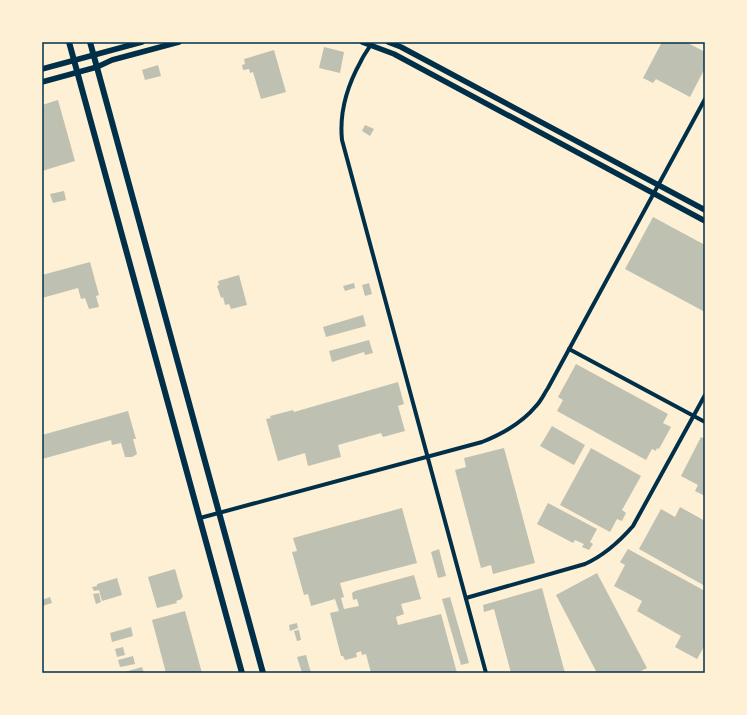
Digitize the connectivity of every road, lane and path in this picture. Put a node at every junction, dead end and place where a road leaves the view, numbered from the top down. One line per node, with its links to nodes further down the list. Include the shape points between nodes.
1 (69, 42): 9 (main road)
2 (90, 42): 8 (main road)
3 (142, 42): 8 (street)
4 (179, 42): 10 (street, via 112,60)
5 (362, 42): 7 (street)
6 (388, 42): 15 (street, via 470,83)
7 (372, 44): 16 (street); 23 (street, via 361,60 346,95 342,111 342,140)
8 (93, 54): 9 (street); 10 (main road)
9 (74, 60): 11 (street); 12 (main road)
10 (96, 67): 12 (street); 24 (main road)
11 (42, 69)
12 (78, 73): 13 (street); 25 (main road)
13 (42, 82)
14 (705, 99): 15 (street)
15 (658, 185): 16 (street); 17 (street)
16 (654, 194): 18 (street); 19 (street)
17 (705, 210)
18 (705, 221)
19 (569, 349): 21 (street); 23 (street, via 536,406 520,421 482,442)
20 (705, 395): 21 (street)
21 (694, 416): 22 (street); 26 (street, via 633,526 610,550 585,564)
22 (705, 422)
23 (427, 456): 24 (street); 26 (street)
24 (219, 512): 25 (street); 28 (main road)
25 (200, 518): 27 (main road)
26 (466, 598): 29 (street)
27 (242, 673)
28 (263, 673)
29 (486, 673)

